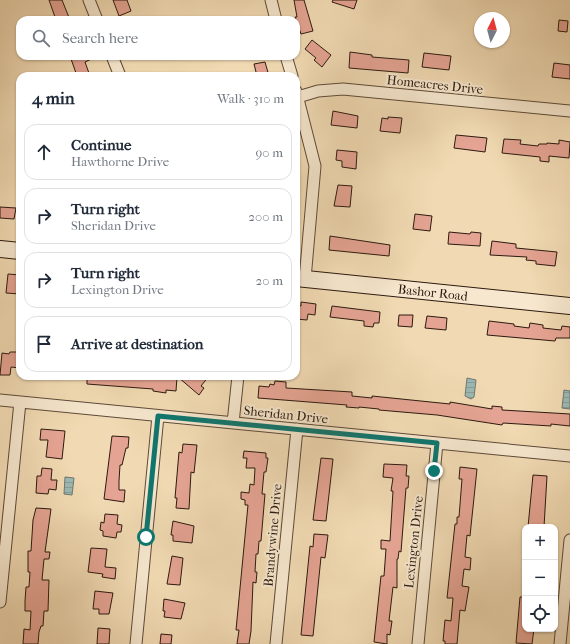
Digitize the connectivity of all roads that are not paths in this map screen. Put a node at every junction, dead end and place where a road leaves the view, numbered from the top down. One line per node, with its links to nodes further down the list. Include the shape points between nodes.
1 (89, 0): 3 (street)
2 (271, 0): 4 (street)
3 (95, 16)
4 (275, 16)
5 (114, 60): 7 (street)
6 (287, 60): 8 (street)
7 (118, 72)
8 (291, 72)
9 (300, 94): 11 (street, Homeacres Drive, via 343,89)
10 (300, 105): 14 (street, via 316,166)
11 (570, 112)
12 (0, 249): 13 (street)
13 (16, 251)
14 (301, 279): 15 (street, Bashor Road)
15 (570, 306)
16 (238, 380): 20 (street)
17 (0, 400): 18 (street, Sheridan Drive)
18 (20, 402): 19 (street, Sheridan Drive); 25 (street)
19 (158, 416): 20 (street, Sheridan Drive); 26 (street)
20 (233, 423): 21 (street, Sheridan Drive)
21 (296, 429): 22 (street, Sheridan Drive); 27 (street, Brandywine Drive)
22 (437, 443): 23 (street, Sheridan Drive); 28 (street, Lexington Drive)
23 (570, 456)
24 (570, 540): 29 (street)
25 (0, 602)
26 (136, 644)
27 (276, 644)
28 (418, 644)
29 (560, 644)

